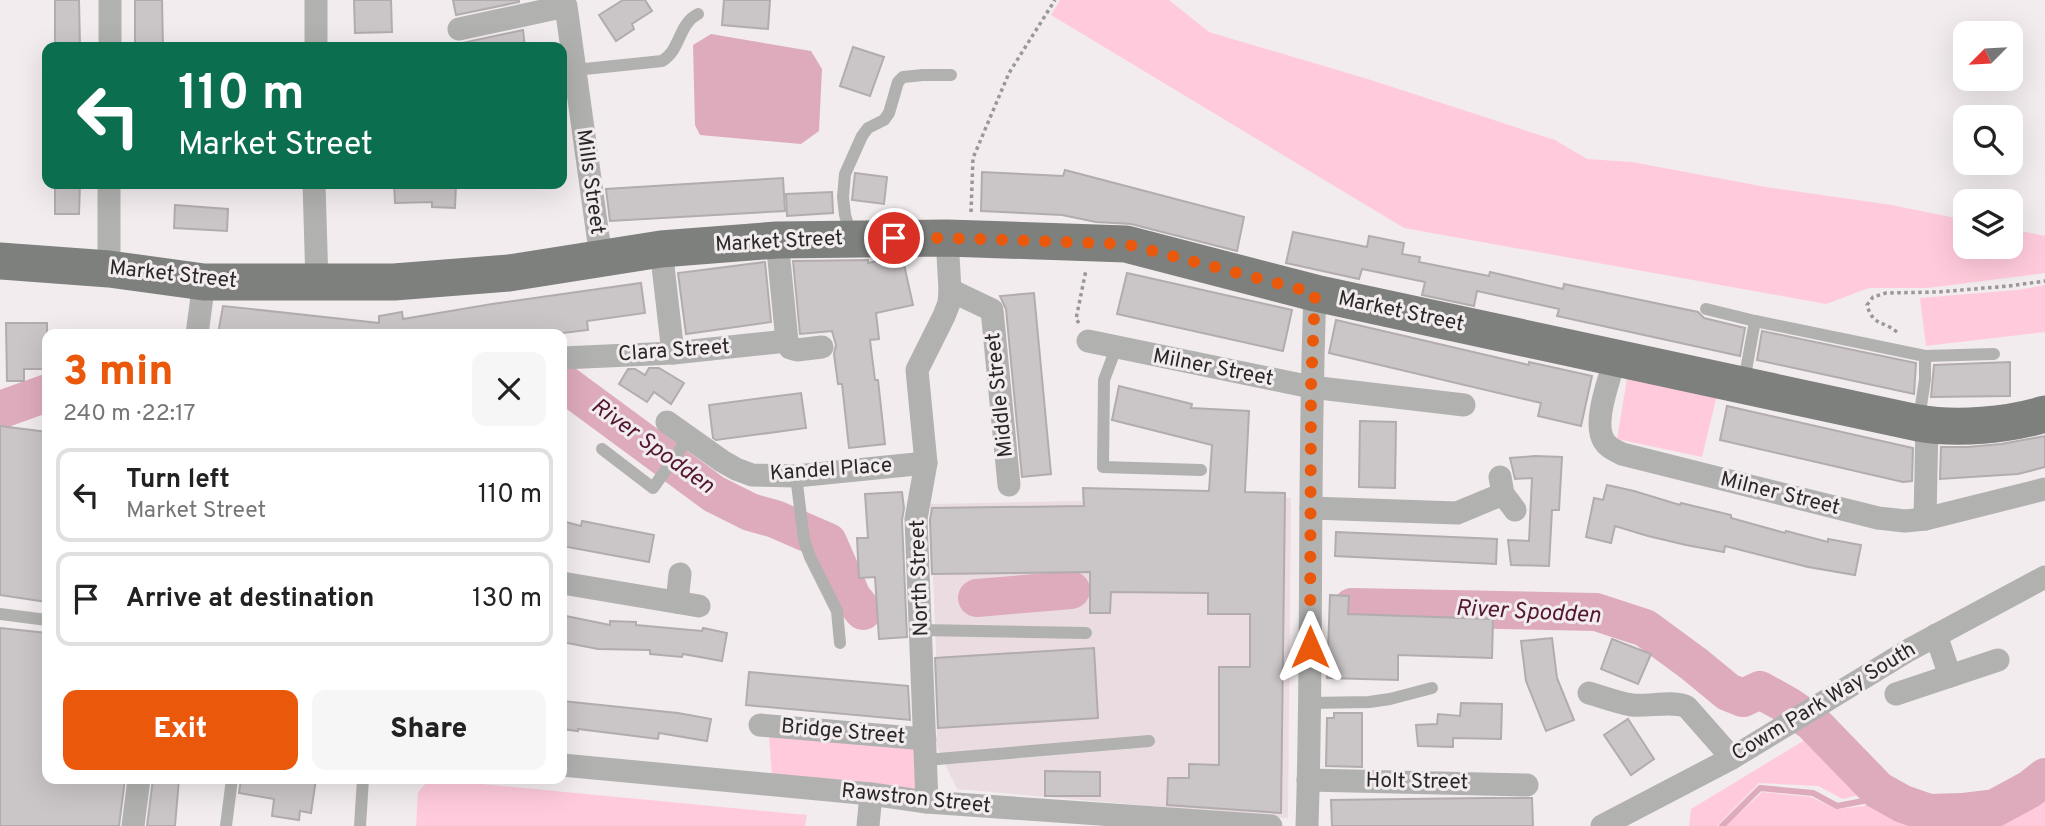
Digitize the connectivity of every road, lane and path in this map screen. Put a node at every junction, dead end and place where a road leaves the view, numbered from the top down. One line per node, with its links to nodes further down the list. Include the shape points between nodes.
1 (110, 0): 6 (street)
2 (316, 0): 7 (street)
3 (1055, 0): 13 (path, via 1009,73 973,158)
4 (698, 14): 8 (lane, via 685,23 671,56 662,61)
5 (459, 29): 8 (street, Mills Street, via 566,6)
6 (110, 42)
7 (316, 42)
8 (575, 71): 16 (street, Mills Street)
9 (951, 75): 12 (lane, via 903,77 889,113 862,136 845,174 844,206)
10 (109, 189): 19 (street)
11 (314, 189): 22 (street)
12 (852, 238): 13 (main road, Market Street); 14 (main road, Market Street)
13 (959, 238): 23 (street, North Street); 24 (main road, Market Street, via 1126,244)
14 (777, 240): 15 (main road, Market Street); 29 (street)
15 (661, 250): 16 (main road, Market Street); 33 (street)
16 (601, 258): 22 (main road, Market Street, via 509,273 394,282)
17 (1088, 259): 26 (path)
18 (0, 261): 19 (main road, Market Street)
19 (109, 268): 21 (main road, Market Street)
20 (2045, 281): 35 (path, via 1873,297 1867,305 1870,315)
21 (204, 282): 22 (main road, Market Street); 28 (street)
22 (317, 282)
23 (950, 290): 46 (street, North Street, via 944,316 916,370); 49 (street, Middle Street, via 992,310)
24 (1315, 293): 37 (main road, Market Street); 39 (street)
25 (1706, 309): 27 (lane)
26 (1076, 319)
27 (1755, 321): 35 (lane); 38 (lane)
28 (198, 329)
29 (787, 341): 31 (street, Clara Street, via 797,351); 33 (street, Clara Street)
30 (1088, 341): 32 (street, Milner Street)
31 (822, 347)
32 (1116, 348): 39 (street, Milner Street); 47 (lane, via 1104,380 1104,467)
33 (673, 353): 36 (street, Clara Street)
34 (1994, 354): 35 (lane)
35 (1925, 356): 43 (lane)
36 (567, 358)
37 (1615, 358): 38 (main road, Market Street); 53 (street, Milner Street, via 1599,419 1603,440 1622,454 1878,518)
38 (1743, 386): 43 (main road, Market Street)
39 (1311, 387): 40 (street, Milner Street); 52 (street)
40 (1464, 405)
41 (2045, 414): 43 (main road, Market Street, via 1978,425)
42 (667, 422): 44 (street, Kandel Place)
43 (1923, 424): 53 (street)
44 (685, 443): 45 (lane, via 653,488); 48 (street, Kandel Place, via 752,475)
45 (602, 449)
46 (926, 463): 48 (street, Kandel Place); 59 (street, North Street, via 916,519)
47 (1201, 470)
48 (796, 476): 62 (lane, via 804,540 837,611)
49 (1009, 485)
50 (2045, 489): 53 (street, Milner Street)
51 (1506, 494): 52 (street, via 1457,513)
52 (1311, 508): 68 (street)
53 (1925, 519)
54 (680, 574): 56 (street, via 688,604)
55 (2045, 577): 61 (street, Cowm Park Way South)
56 (567, 584)
57 (0, 614): 58 (lane)
58 (42, 619)
59 (921, 630): 60 (lane); 71 (street, North Street)
60 (1086, 632)
61 (1936, 635): 64 (street); 72 (street, Cowm Park Way South)
62 (840, 643)
63 (1998, 660): 64 (street)
64 (1950, 676): 67 (street)
65 (1432, 688): 68 (lane, via 1369,702)
66 (1589, 693): 72 (street, via 1631,705 1687,707)
67 (1895, 694)
68 (1310, 703): 74 (street)
69 (760, 725): 71 (street, Bridge Street)
70 (1149, 741): 71 (lane)
71 (926, 749): 80 (street, North Street)
72 (1732, 758): 89 (street, Cowm Park Way South)
73 (567, 765): 79 (street, Rawstron Street)
74 (1308, 779): 78 (street, Holt Street); 88 (street)
75 (138, 784): 83 (street)
76 (231, 784): 84 (lane)
77 (363, 784): 85 (lane)
78 (1527, 785)
79 (871, 794): 80 (street, Rawstron Street); 86 (street)
80 (927, 802): 81 (street, Rawstron Street)
81 (1166, 823): 82 (street, Rawstron Street)
82 (1233, 825): 87 (street, Rawstron Street)
83 (133, 826)
84 (226, 826)
85 (360, 826)
86 (868, 826)
87 (1271, 826)
88 (1307, 826)
89 (1602, 826)

